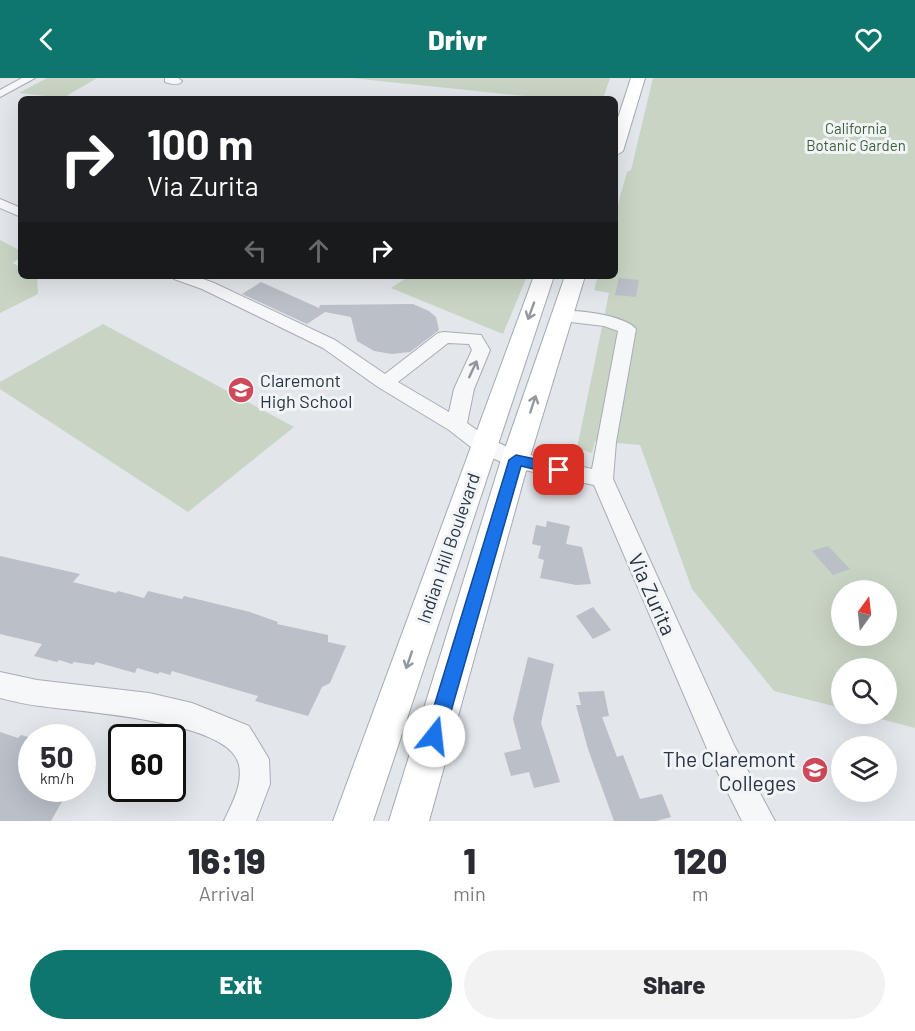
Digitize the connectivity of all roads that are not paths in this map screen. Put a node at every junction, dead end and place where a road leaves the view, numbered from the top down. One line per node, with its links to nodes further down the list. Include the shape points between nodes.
1 (30, 78): 3 (street)
2 (638, 78): 4 (main road)
3 (0, 94)
4 (618, 141)
5 (0, 203): 6 (street)
6 (18, 212)
7 (188, 279): 11 (street, via 330,344)
8 (543, 279): 13 (main road, Indian Hill Boulevard, one-way to 13)
9 (574, 279): 10 (main road, Indian Hill Boulevard)
10 (562, 316): 14 (main road, Indian Hill Boulevard, one-way to 10); 15 (street, via 627,329)
11 (385, 383): 12 (street); 12 (street, one-way to 11, via 464,389 481,350 475,339 444,337)
12 (456, 425): 13 (street)
13 (483, 446): 14 (street); 18 (main road, Indian Hill Boulevard, one-way to 18)
14 (516, 460): 15 (street); 19 (main road, Indian Hill Boulevard)
15 (602, 479): 20 (street, Via Zurita, via 724,755)
16 (0, 685): 17 (street, via 149,706 192,717 239,736 254,759 255,784)
17 (240, 821)
18 (353, 821)
19 (410, 821)
20 (759, 821)

